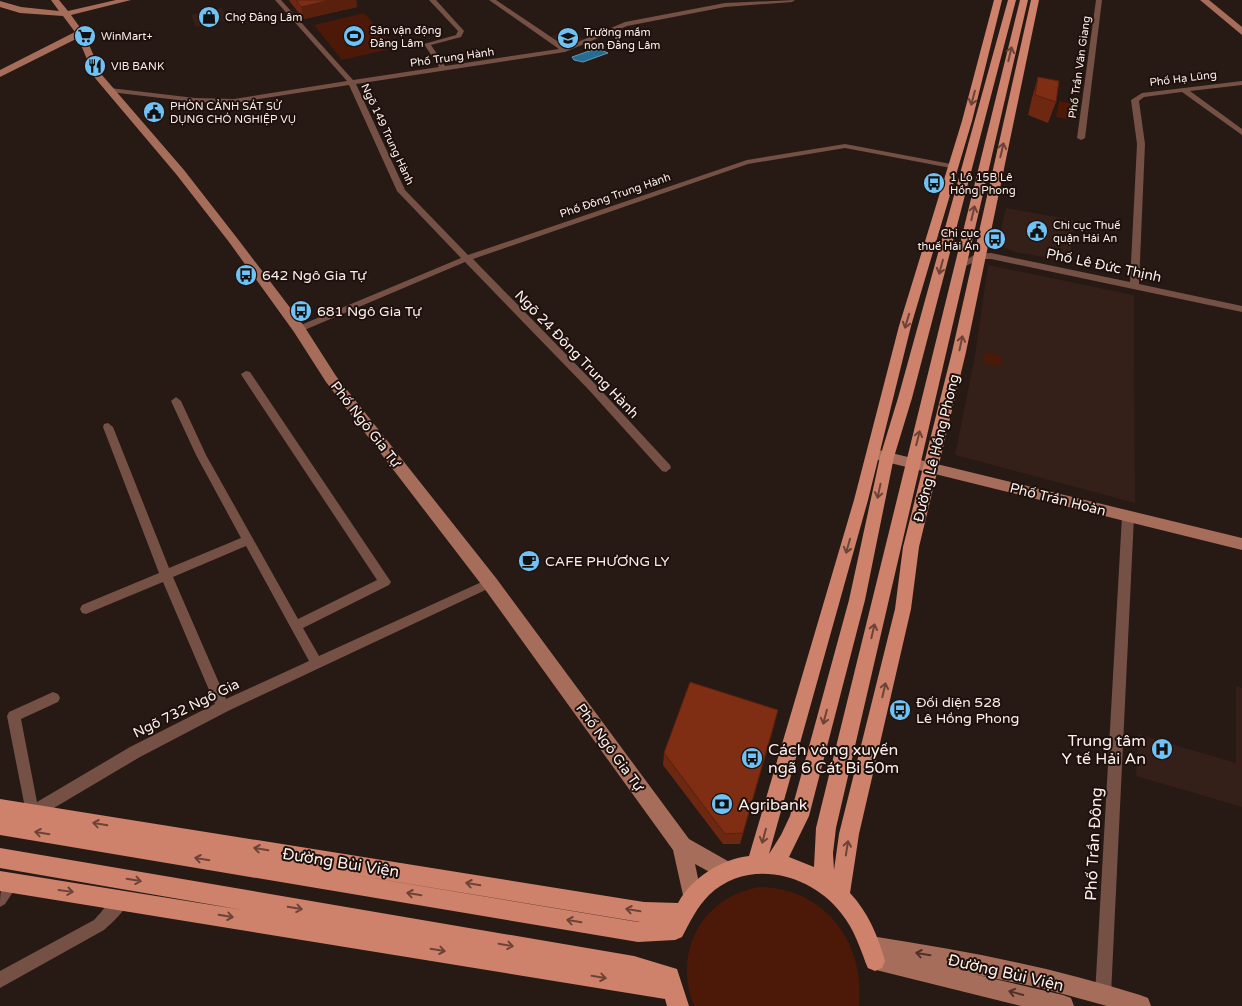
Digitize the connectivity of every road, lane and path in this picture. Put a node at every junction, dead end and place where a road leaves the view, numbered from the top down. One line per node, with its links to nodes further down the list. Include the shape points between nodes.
1 (55, 0): 13 (main road, Phố Ngô Gia Tự)
2 (127, 0): 13 (main road)
3 (278, 0): 19 (street, Ngõ 149 Trung Hành)
4 (432, 0): 17 (street, via 461,31 458,36 427,44)
5 (492, 0): 16 (street)
6 (792, 0): 16 (street, Phố Trung Hành, via 725,5 625,24)
7 (1024, 0): 12 (main road, Đường Lê Hồng Phong)
8 (1035, 0): 12 (main road, Đường Lê Hồng Phong)
9 (1099, 0): 25 (street, Phố Trần Văn Giang)
10 (1204, 0): 14 (main road)
11 (0, 4): 13 (main road, via 20,10)
12 (1011, 10): 23 (main road, Đường Lê Hồng Phong); 23 (main road, Đường Lê Hồng Phong, one-way to 23)
13 (66, 14): 15 (main road, Phố Ngô Gia Tự)
14 (1242, 32)
15 (80, 33): 18 (main road); 21 (main road, Phố Ngô Gia Tự, via 98,76)
16 (565, 50): 17 (street, Phố Trung Hành)
17 (443, 68): 19 (street, Phố Trung Hành)
18 (0, 74)
19 (351, 82): 21 (street, Phố Trung Hành, via 234,100 196,100); 28 (street, Ngõ 149 Trung Hành, via 401,191)
20 (1242, 83): 22 (street, Phố Hạ Lũng)
21 (110, 90): 32 (main road, Phố Ngô Gia Tự, via 180,172)
22 (1183, 90): 24 (street); 30 (street, Phố Hạ Lũng, via 1142,95 1135,100 1142,144)
23 (986, 125): 26 (main road, Đường Lê Hồng Phong); 27 (main road, Đường Lê Hồng Phong, one-way to 23); 29 (main road, Đường Lê Hồng Phong, one-way to 23); 36 (main road, Đường Lê Hồng Phong, one-way to 36, via 905,398)
24 (1242, 133)
25 (1081, 138)
26 (951, 166): 28 (street, Phố Đông Trung Hành, via 845,146 747,162); 36 (main road, Đường Lê Hồng Phong, one-way to 36, via 905,326)
27 (979, 256): 29 (street); 30 (street, Phố Lê Đức Thịnh); 38 (main road, Đường Lê Hồng Phong, one-way to 27)
28 (468, 258): 32 (street, Phố Đông Trung Hành); 39 (street, Ngõ 24 Đông Trung Hành)
29 (961, 265): 37 (main road, Đường Lê Hồng Phong, one-way to 29)
30 (1134, 285): 31 (street, Phố Lê Đức Thịnh)
31 (1242, 309)
32 (299, 329): 44 (main road, Phố Ngô Gia Tự, via 331,379)
33 (246, 374): 46 (street, via 385,582)
34 (176, 401): 41 (street, via 201,455)
35 (108, 427): 43 (street)
36 (880, 456): 37 (main road, Phố Trần Hoàn); 55 (main road, Đường Lê Hồng Phong, one-way to 55); 55 (main road, Đường Lê Hồng Phong, one-way to 55, via 857,600 799,816 788,842)
37 (912, 463): 38 (main road, Phố Trần Hoàn); 58 (main road, Đường Lê Hồng Phong, one-way to 37, via 823,853 826,828)
38 (930, 467): 40 (main road, Phố Trần Hoàn); 58 (main road, Đường Lê Hồng Phong, one-way to 38, via 849,834 903,609 911,547)
39 (666, 468)
40 (1128, 516): 42 (main road, Phố Trần Hoàn); 64 (street, Phố Trần Đông)
41 (248, 540): 43 (street); 46 (street)
42 (1242, 544)
43 (166, 574): 45 (street); 49 (street)
44 (490, 583): 47 (street, Ngõ 732 Ngô Gia); 53 (main road, Phố Ngô Gia Tự)
45 (86, 608)
46 (295, 626): 47 (street)
47 (317, 664): 49 (street, Ngõ 732 Ngô Gia)
48 (53, 698): 51 (street, via 14,716)
49 (223, 707): 51 (street, Ngõ 732 Ngô Gia, via 135,752)
50 (0, 808): 51 (main road, Đường Bùi Viện)
51 (32, 813): 60 (main road, Đường Bùi Viện, one-way to 51, via 644,912)
52 (0, 826): 60 (main road, Đường Bùi Viện, one-way to 52, via 638,932)
53 (682, 846): 56 (main road); 60 (main road)
54 (0, 858): 63 (main road, one-way to 63, via 634,967)
55 (765, 864): 56 (main road); 58 (main road, via 792,867)
56 (726, 871): 60 (main road, via 708,882)
57 (4, 887): 59 (main road, one-way to 59)
58 (832, 890): 61 (main road, via 858,919)
59 (122, 899): 62 (street, via 99,925); 63 (main road, one-way to 63)
60 (683, 913)
61 (873, 954): 64 (main road, Đường Bùi Viện, one-way to 61, via 984,964); 65 (main road, Đường Bùi Viện, one-way to 61, via 1009,991 937,978)
62 (0, 980)
63 (673, 990)
64 (1104, 995): 66 (main road, Đường Bùi Viện)
65 (1063, 1006)
66 (1140, 1006)

